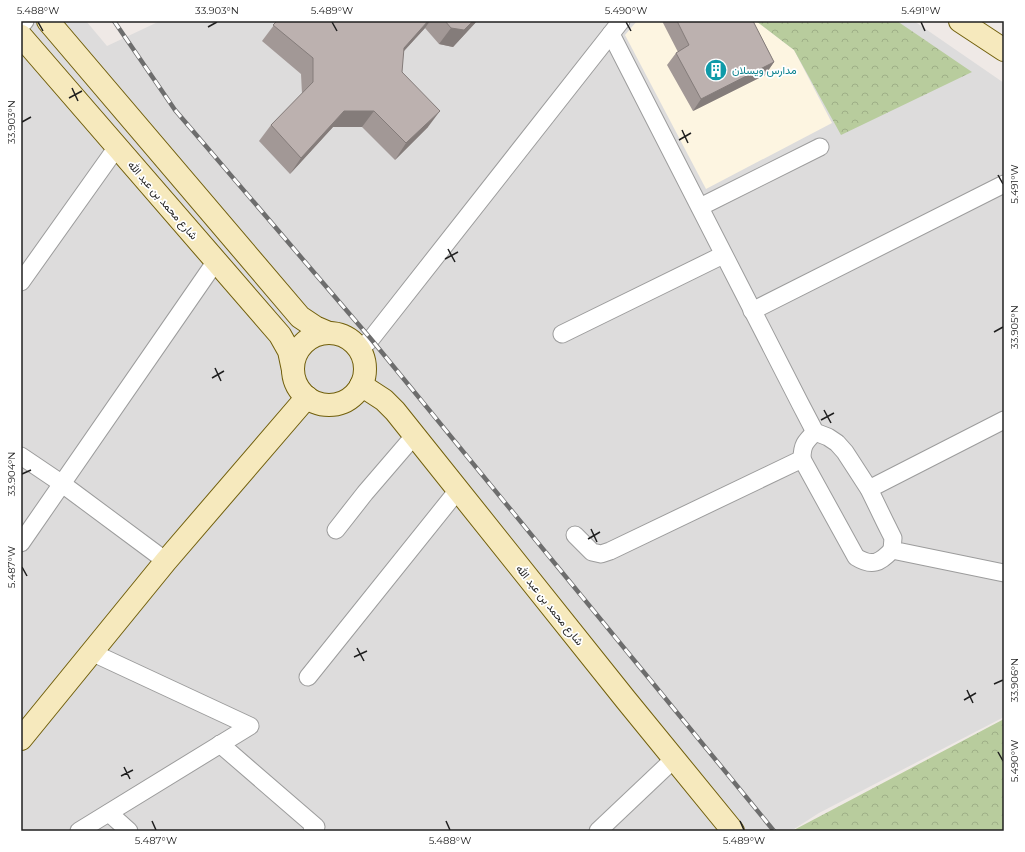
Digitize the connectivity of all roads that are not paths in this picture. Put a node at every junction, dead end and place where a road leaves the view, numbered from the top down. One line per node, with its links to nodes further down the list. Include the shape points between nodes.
1 (25, 21): 4 (street)
2 (48, 21): 16 (street, via 300,317)
3 (960, 21): 7 (street)
4 (21, 25)
5 (616, 27): 11 (street); 18 (street, via 371,339)
6 (21, 36): 8 (street, شارع محمد بن عبد الله)
7 (1004, 50)
8 (117, 147): 13 (street, شارع محمد بن عبد الله); 14 (street)
9 (820, 147): 11 (street)
10 (1004, 184): 15 (street)
11 (700, 207): 12 (street)
12 (723, 255): 15 (street); 17 (street)
13 (216, 261): 19 (street, شارع محمد بن عبد الله, via 280,335 289,351); 27 (street)
14 (21, 282)
15 (752, 311): 23 (street)
16 (329, 333): 18 (street, via 349,339); 19 (street, via 307,340 294,359)
17 (562, 334)
18 (359, 350): 20 (street, via 364,365)
19 (293, 370): 21 (street, via 300,390)
20 (361, 385): 21 (street, via 355,394 337,404 316,403); 24 (street, شارع محمد بن عبد الله, via 384,400)
21 (307, 397): 34 (street)
22 (1004, 420): 28 (street)
23 (815, 432): 26 (street, via 802,449); 28 (street, via 828,437 845,452)
24 (414, 436): 29 (street, شارع محمد بن عبد الله); 30 (street)
25 (21, 456): 27 (street)
26 (802, 459): 31 (street, via 610,551 601,554 592,552); 33 (street, via 856,557 865,563 876,563)
27 (61, 483): 32 (street); 34 (street)
28 (869, 489): 33 (street, via 893,538)
29 (458, 490): 37 (street); 40 (street, شارع محمد بن عبد الله)
30 (336, 530)
31 (575, 535)
32 (21, 543)
33 (892, 550): 35 (street)
34 (166, 561): 36 (street)
35 (1004, 573)
36 (92, 652): 38 (street); 39 (street, via 250,726)
37 (308, 677)
38 (21, 739)
39 (220, 744): 41 (street); 44 (street, via 316,827)
40 (674, 759): 45 (street); 46 (street, شارع محمد بن عبد الله)
41 (108, 813): 42 (street); 43 (street)
42 (79, 831)
43 (129, 831)
44 (312, 831)
45 (598, 831)
46 (733, 831)

